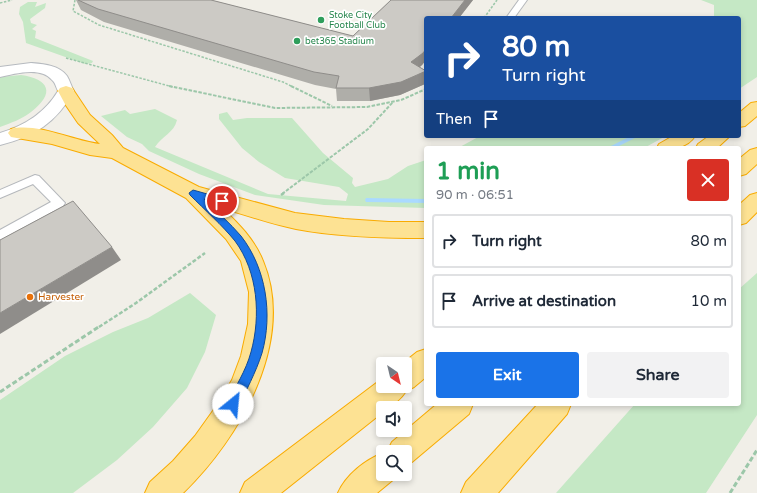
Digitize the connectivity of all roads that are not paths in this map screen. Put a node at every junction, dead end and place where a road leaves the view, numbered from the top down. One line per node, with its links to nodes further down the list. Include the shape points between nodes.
1 (523, 0): 2 (lane)
2 (511, 16)
3 (0, 57): 4 (main road, via 7,63)
4 (24, 68): 5 (main road); 6 (main road, via 54,73 60,78)
5 (0, 72)
6 (66, 91): 11 (main road, via 52,112 30,128); 16 (highway, via 84,119)
7 (757, 93): 8 (highway)
8 (741, 103)
9 (757, 107): 10 (highway)
10 (741, 120)
11 (8, 136): 16 (highway, via 49,137 90,149)
12 (683, 138): 14 (highway)
13 (718, 138): 15 (highway)
14 (669, 146)
15 (708, 146)
16 (116, 152): 17 (highway)
17 (193, 193): 21 (highway, via 295,221 344,227); 30 (highway, via 237,238 251,260 257,278 262,324 256,352 245,382 227,416 203,449)
18 (0, 194): 22 (lane, via 35,178 59,203)
19 (757, 200): 20 (highway)
20 (741, 215)
21 (424, 230)
22 (0, 235)
23 (424, 363): 24 (highway)
24 (412, 372)
25 (385, 393): 31 (highway)
26 (457, 406): 28 (highway)
27 (555, 406): 33 (highway)
28 (410, 445)
29 (376, 474): 32 (highway)
30 (161, 493)
31 (256, 493)
32 (354, 493)
33 (477, 493)

